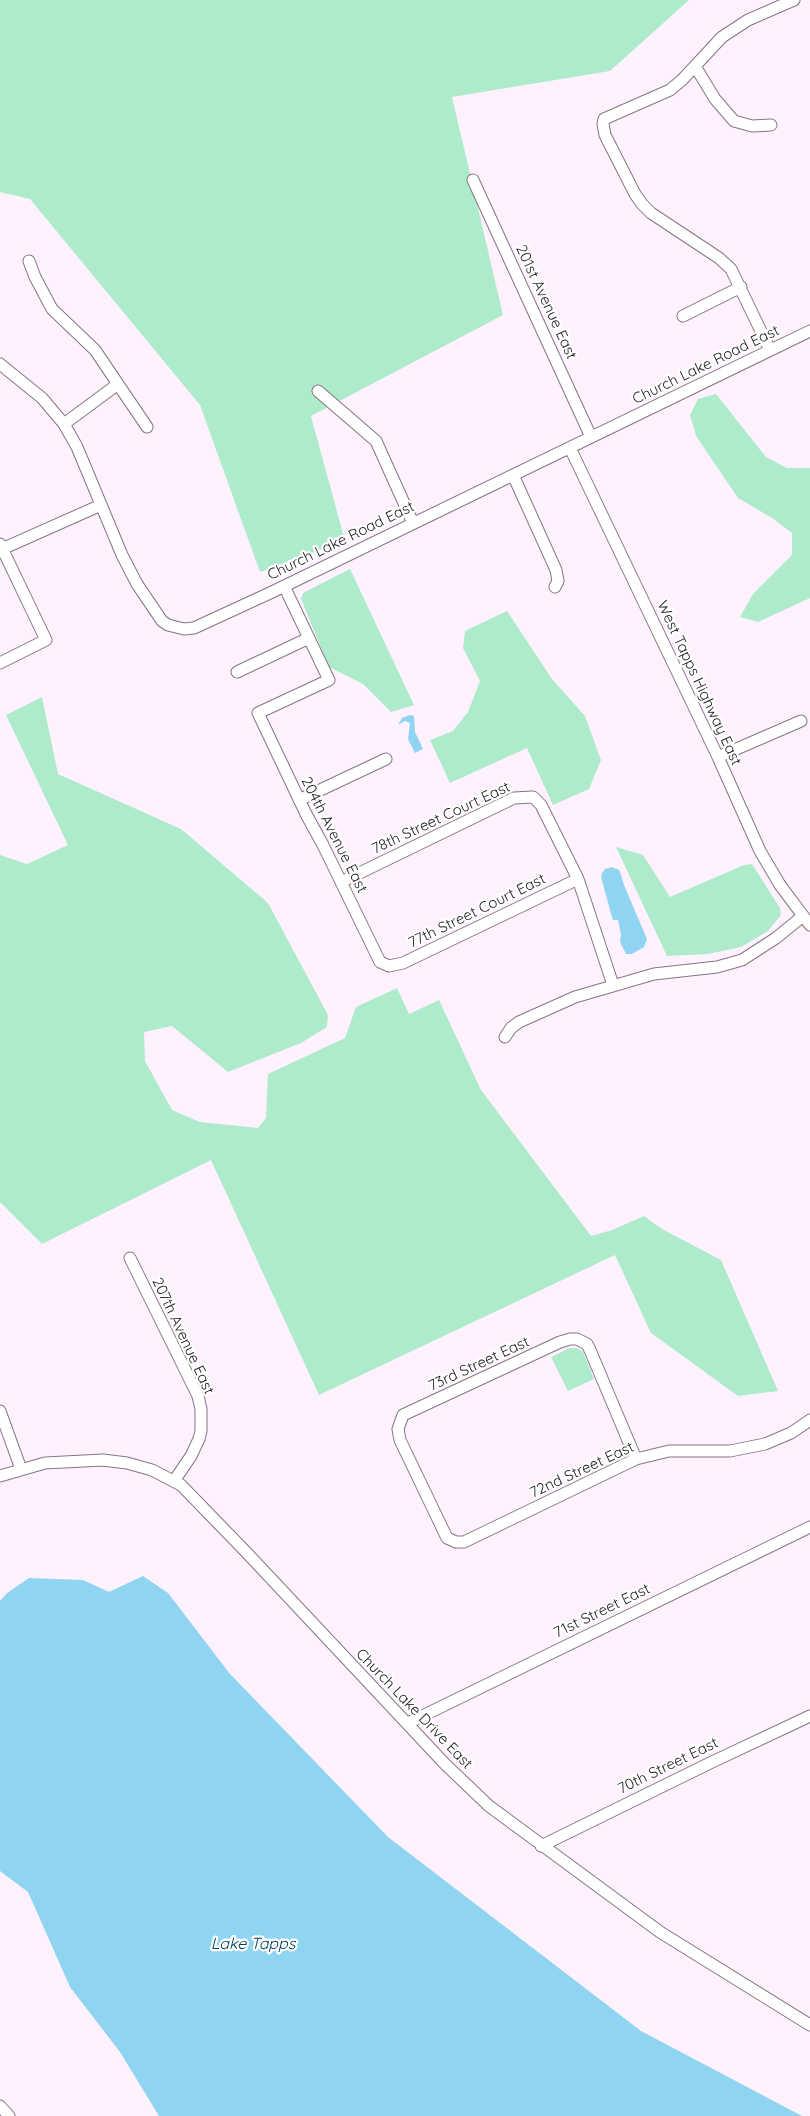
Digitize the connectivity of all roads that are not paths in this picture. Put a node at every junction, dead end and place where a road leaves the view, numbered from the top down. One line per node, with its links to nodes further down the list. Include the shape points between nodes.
1 (794, 0): 2 (street, via 748,20 722,37)
2 (695, 66): 3 (street, via 715,100 734,121 752,126); 6 (street, via 670,90 604,120 605,135 642,204 719,258 731,269)
3 (771, 125)
4 (474, 180): 15 (street, 201st Avenue East)
5 (29, 261): 11 (street, via 52,309 95,350)
6 (741, 287): 7 (street); 9 (street)
7 (683, 316)
8 (810, 331): 9 (street, Church Lake Road East)
9 (770, 350): 15 (street, Church Lake Road East)
10 (0, 364): 13 (street, Church Lake Road East, via 42,398)
11 (118, 384): 13 (street); 14 (street)
12 (318, 391): 19 (street, via 376,441)
13 (64, 424): 18 (street, Church Lake Road East)
14 (148, 427)
15 (590, 437): 16 (street, Church Lake Road East)
16 (570, 448): 17 (street, Church Lake Road East); 27 (street, West Tapps Highway East)
17 (513, 475): 19 (street, Church Lake Road East); 22 (street, via 556,570 558,581)
18 (102, 505): 20 (street); 21 (street, Church Lake Road East, via 137,584 157,615 168,625 179,629 194,628)
19 (413, 523): 21 (street, Church Lake Road East)
20 (1, 547): 24 (street, via 46,640)
21 (284, 586): 23 (street)
22 (555, 588)
23 (309, 638): 25 (street); 29 (street, 204th Avenue East, via 329,680 258,713)
24 (0, 663)
25 (237, 672)
26 (801, 721): 27 (street)
27 (718, 757): 32 (street, West Tapps Highway East, via 760,851)
28 (386, 759): 29 (street)
29 (299, 800): 31 (street, 204th Avenue East)
30 (578, 879): 31 (street, 78th Street Court East, via 541,805 527,796 514,798); 33 (street, 77th Street Court East, via 403,963); 34 (street)
31 (341, 882): 33 (street, 204th Avenue East, via 377,957)
32 (807, 921): 34 (street, via 742,960 717,967 654,974)
33 (389, 966)
34 (613, 985): 35 (street, via 554,1005 519,1022)
35 (505, 1037)
36 (130, 1258): 42 (street, 207th Avenue East, via 198,1396 201,1409 199,1439)
37 (0, 1411): 40 (street)
38 (810, 1420): 39 (street, 72nd Street East, via 791,1433 765,1444 730,1451 669,1451)
39 (636, 1459): 44 (street, 72nd Street East, via 464,1542); 44 (street, 73rd Street East, via 587,1344 577,1339 560,1342 403,1415 398,1424 400,1440 447,1538)
40 (21, 1469): 41 (street, Church Lake Drive East); 42 (street, Church Lake Drive East, via 62,1461 103,1460 152,1470)
41 (0, 1476)
42 (174, 1481): 46 (street, Church Lake Drive East, via 190,1493)
43 (810, 1527): 46 (street, 71st Street East)
44 (456, 1542)
45 (810, 1716): 47 (street, 70th Street East)
46 (408, 1723): 47 (street, Church Lake Drive East, via 483,1801)
47 (541, 1846): 48 (street, Church Lake Drive East, via 660,1932)
48 (810, 2025)
49 (0, 2106): 50 (street)
50 (10, 2116)

